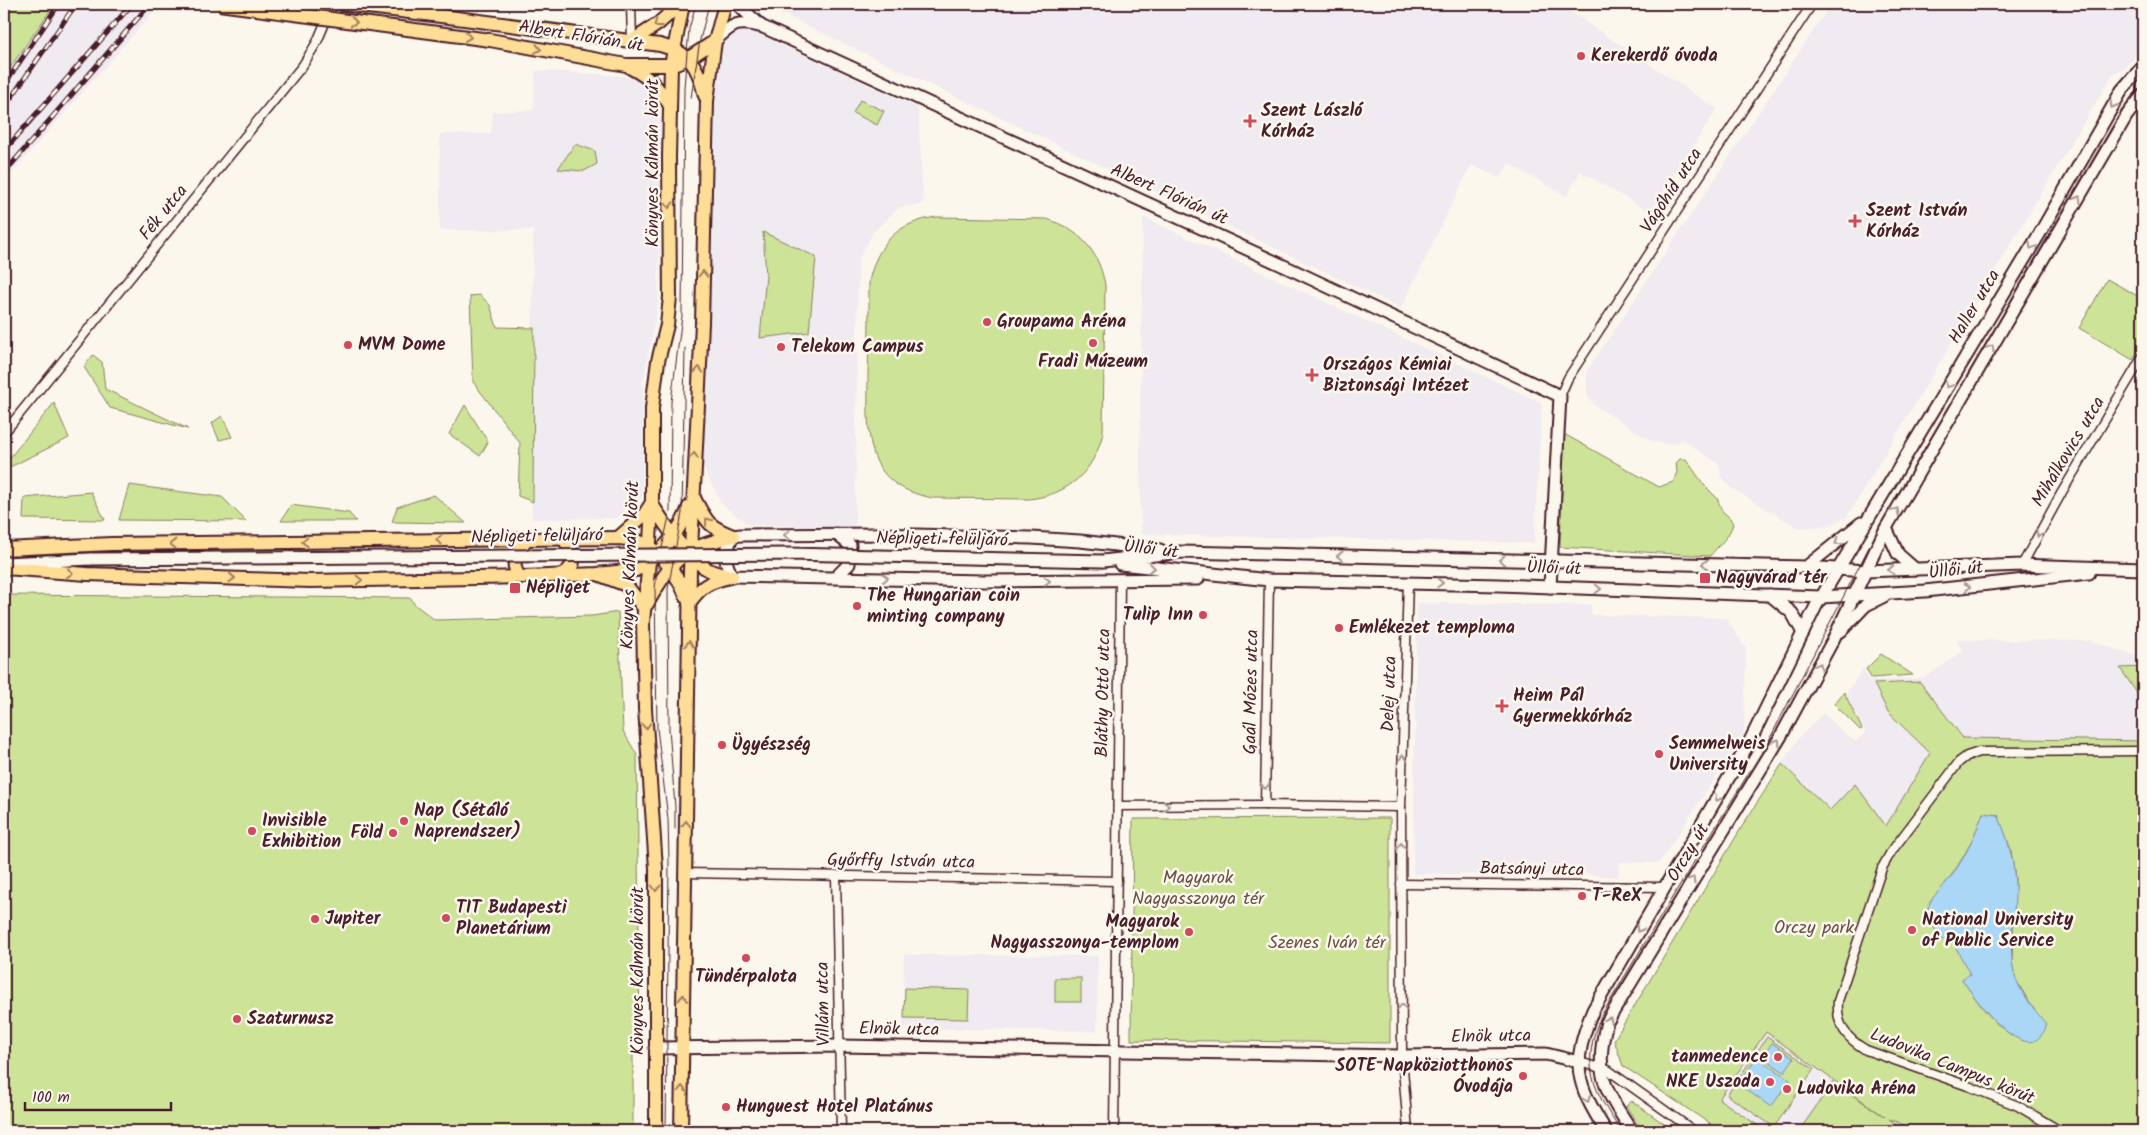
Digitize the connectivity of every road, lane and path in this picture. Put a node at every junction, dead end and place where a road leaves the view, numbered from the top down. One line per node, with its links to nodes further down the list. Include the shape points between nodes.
1 (220, 4): 16 (main road, Albert Flórián út, one-way to 16, bridge, via 490,40)
2 (333, 4): 23 (street, Fék utca, via 303,65)
3 (342, 4): 11 (main road, Albert Flórián út)
4 (632, 4): 11 (street, Albert Flórián út)
5 (680, 4): 11 (main road, one-way to 11)
6 (684, 4): 13 (main road, Könyves Kálmán körút)
7 (725, 4): 12 (main road)
8 (737, 4): 10 (main road, Albert Flórián út)
9 (1812, 4): 22 (street, Vágóhíd utca, via 1568,378)
10 (763, 27): 12 (main road, Albert Flórián út, via 746,22 733,26); 22 (main road, Albert Flórián út)
11 (632, 41): 13 (main road)
12 (715, 41): 14 (main road, Albert Flórián út); 19 (main road)
13 (673, 48): 14 (main road); 15 (main road, Könyves Kálmán körút)
14 (689, 58): 15 (main road, Albert Flórián út); 19 (main road, via 696,67)
15 (671, 65): 16 (main road, Albert Flórián út); 20 (main road, Könyves Kálmán körút)
16 (626, 66): 20 (main road, via 656,84)
17 (2143, 66): 26 (main road, Haller utca, one-way to 26, via 2122,90)
18 (2143, 95): 27 (main road, Haller utca, one-way to 18, via 2127,115)
19 (707, 102): 24 (main road, one-way to 19, via 702,323)
20 (669, 104): 25 (main road, Könyves Kálmán körút, one-way to 25, via 670,297 652,408)
21 (2143, 356): 42 (street, Mihálkovics utca, one-way to 42)
22 (1560, 396): 40 (main road)
23 (4, 433)
24 (693, 496): 29 (main road, one-way to 24, via 714,528); 30 (main road); 35 (main road)
25 (652, 503): 30 (main road); 32 (main road, via 644,515); 37 (main road, Könyves Kálmán körút)
26 (1869, 517): 43 (main road, one-way to 43); 46 (main road, Haller utca)
27 (1886, 528): 47 (main road, via 1898,554); 50 (main road, Haller utca)
28 (836, 534): 29 (main road, one-way to 29); 36 (main road, via 1031,538); 55 (main road, via 850,545 849,564)
29 (733, 536): 35 (main road, via 704,544); 53 (main road, via 726,549 725,563)
30 (674, 537): 35 (main road); 37 (main road)
31 (563, 538): 32 (main road); 33 (main road); 52 (main road, via 573,554 573,563)
32 (618, 538): 37 (main road, via 637,540)
33 (526, 540): 34 (main road, one-way to 34, via 111,544); 54 (main road, via 514,560 514,568)
34 (4, 549): 38 (main road)
35 (690, 552): 45 (main road); 53 (main road, via 710,571); 65 (main road)
36 (1181, 552): 39 (main road, Üllői út); 40 (main road, Üllői út, one-way to 36)
37 (652, 554): 45 (main road); 51 (main road, via 636,570); 66 (main road, Könyves Kálmán körút)
38 (91, 559): 39 (main road, Népligeti felüljáró, bridge, via 788,554); 41 (main road)
39 (1103, 561): 56 (main road, Üllői út, one-way to 56)
40 (1551, 561): 43 (main road, Üllői út, one-way to 40); 60 (main road)
41 (4, 564)
42 (2022, 565): 47 (main road, Üllői út); 48 (main road, Üllői út)
43 (1806, 567): 46 (main road, Üllői út)
44 (4, 568): 54 (main road, one-way to 54, via 310,581)
45 (670, 568): 65 (main road, via 681,582); 66 (main road)
46 (1839, 569): 50 (main road, Üllői út); 64 (main road, Haller utca)
47 (1916, 569): 50 (main road, Üllői út, one-way to 50)
48 (2117, 569): 49 (main road, Üllői út); 61 (main road, Üllői út, one-way to 48)
49 (2143, 569)
50 (1866, 571): 63 (main road, Haller utca)
51 (597, 574): 52 (main road); 66 (main road, via 626,585)
52 (562, 575): 54 (main road)
53 (732, 576): 55 (main road); 65 (main road, via 700,588)
54 (523, 577)
55 (836, 577): 58 (main road, one-way to 58)
56 (1248, 578): 57 (main road, Üllői út); 58 (main road)
57 (1269, 580): 59 (main road, Üllői út); 70 (street, Gaál Mózes utca, one-way to 70)
58 (1120, 581): 71 (street, Bláthy Ottó utca)
59 (1408, 582): 60 (main road, Üllői út, one-way to 60); 72 (street, Delej utca, one-way to 59)
60 (1550, 587): 62 (main road, Üllői út, one-way to 62)
61 (1890, 594): 63 (main road, Üllői út); 68 (main road, via 1866,605)
62 (1770, 595): 64 (main road, Üllői út); 67 (main road, via 1792,613)
63 (1853, 596): 64 (main road, Üllői út); 68 (main road, Orczy út)
64 (1821, 597): 67 (main road, Orczy út)
65 (689, 603): 73 (main road, one-way to 65)
66 (644, 608): 80 (main road, Könyves Kálmán körút, one-way to 80, via 645,709 656,868)
67 (1803, 632): 77 (main road, Orczy út, one-way to 77, via 1749,743)
68 (1833, 640): 84 (main road, Orczy út, one-way to 68, via 1607,1022 1781,736)
69 (2143, 751): 93 (street, Ludovika Campus körút, via 1979,752 1959,762 1882,868 1838,1001 1841,1027 1853,1042 1866,1050 2018,1106)
70 (1264, 805): 71 (street, one-way to 70); 72 (street)
71 (1118, 806): 75 (street)
72 (1401, 807): 76 (street, one-way to 72)
73 (685, 872): 74 (street, Győrffy István utca); 79 (main road, one-way to 73)
74 (836, 875): 75 (street, Győrffy István utca); 78 (street, Villám utca)
75 (1117, 881): 81 (street)
76 (1401, 884): 77 (street, Batsányi utca); 82 (street, one-way to 76)
77 (1663, 887): 83 (main road, Orczy út, one-way to 83, via 1593,1010 1583,1035)
78 (840, 1046): 79 (main road, Elnök utca); 81 (main road, Elnök utca); 87 (street, Villám utca)
79 (683, 1047): 80 (main road, Elnök utca); 86 (main road, one-way to 79)
80 (655, 1048): 85 (main road, Könyves Kálmán körút)
81 (1115, 1051): 82 (main road); 88 (street)
82 (1402, 1056): 83 (main road, Elnök utca, via 1546,1054); 89 (street)
83 (1579, 1062): 84 (street); 90 (main road, Orczy út, one-way to 90, via 1588,1103)
84 (1601, 1067): 91 (main road, Orczy út, via 1608,1093); 92 (street)
85 (656, 1131)
86 (681, 1131)
87 (841, 1131)
88 (1114, 1131)
89 (1408, 1131)
90 (1606, 1131)
91 (1632, 1131)
92 (1694, 1131)
93 (2060, 1131)

